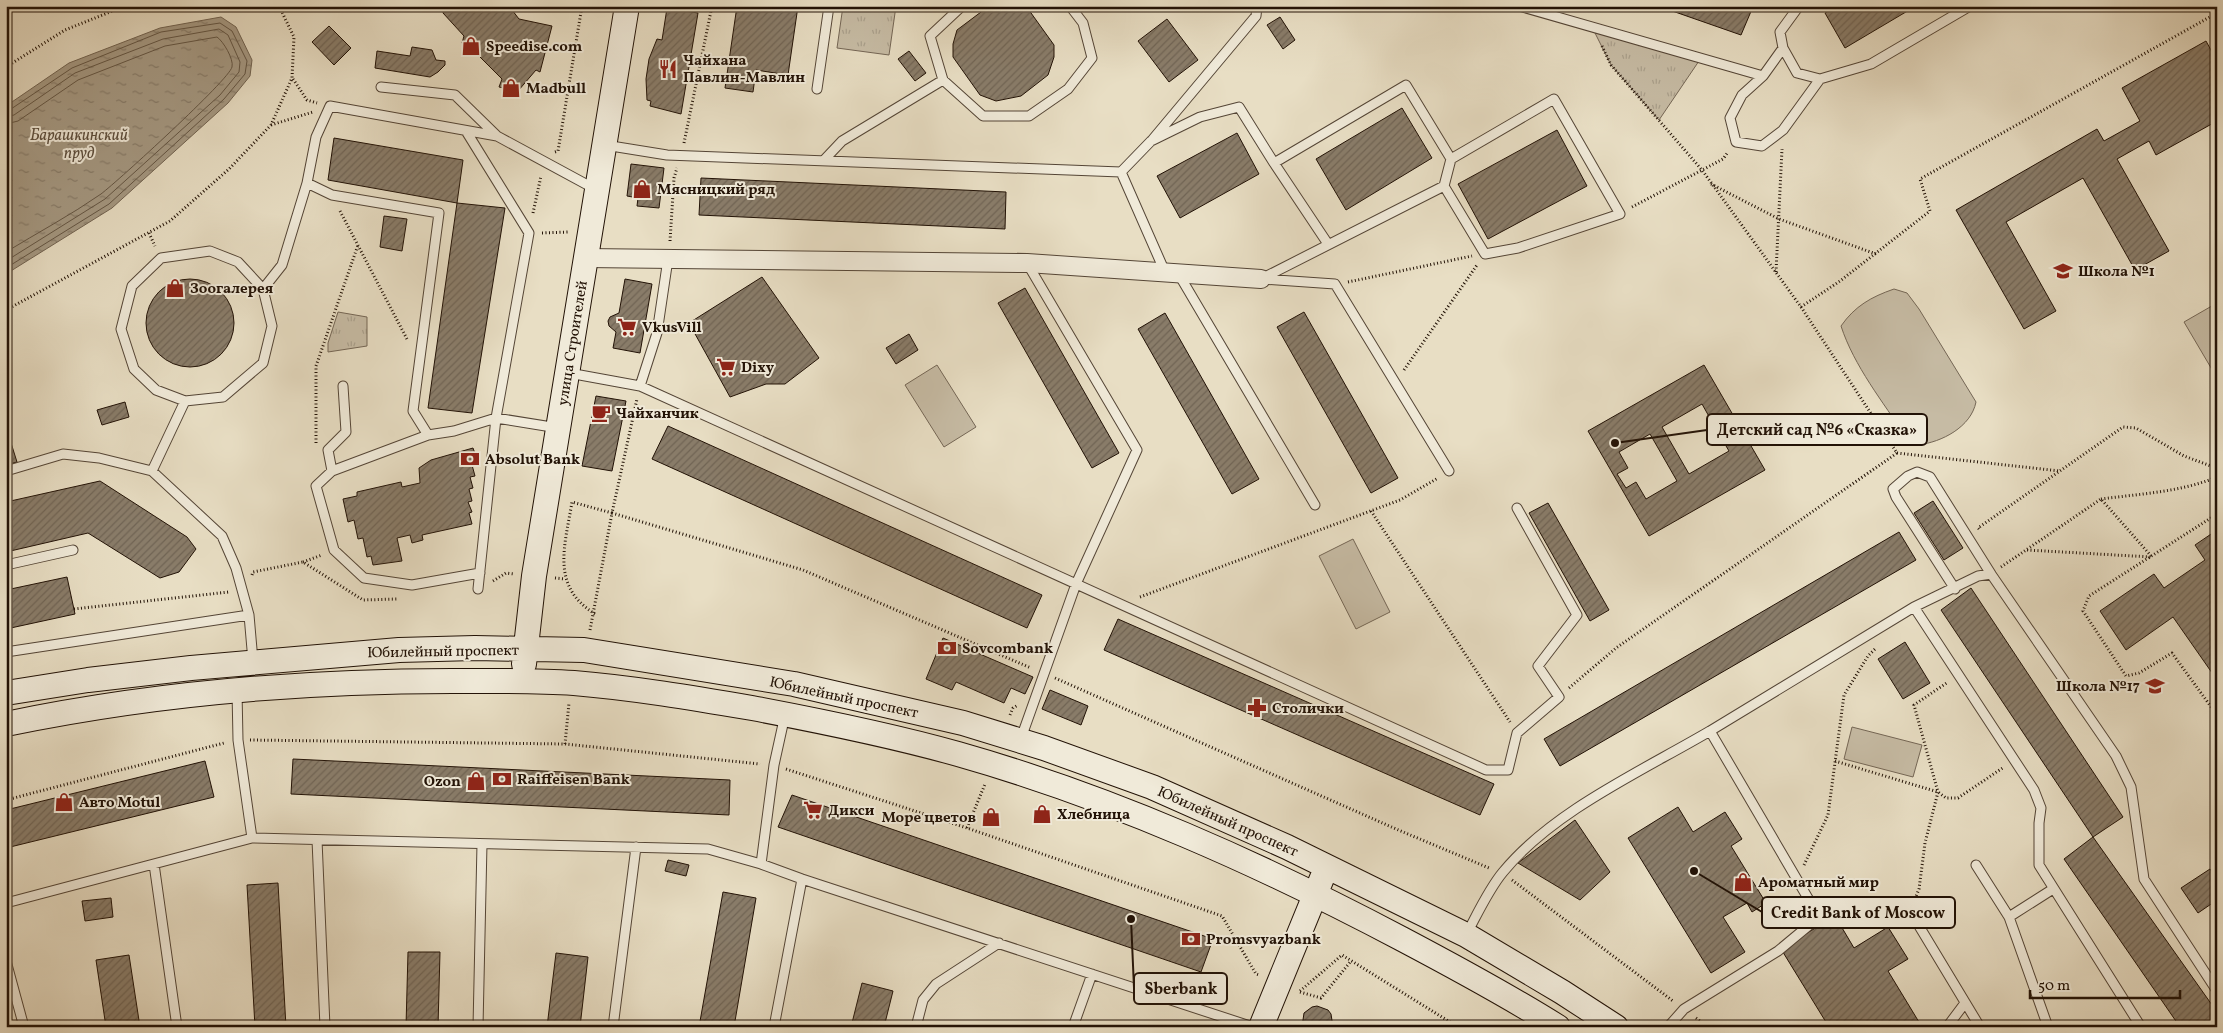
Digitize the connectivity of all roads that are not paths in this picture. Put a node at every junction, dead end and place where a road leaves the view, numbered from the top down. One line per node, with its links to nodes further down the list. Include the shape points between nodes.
1 (627, 6): 18 (main road, улица Строителей)
2 (829, 6): 14 (lane)
3 (962, 6): 12 (lane, via 930,36)
4 (1070, 6): 12 (lane, via 1082,23 1092,58 1068,89 1029,116 983,116)
5 (1258, 6): 17 (lane, via 1256,16)
6 (1519, 6): 10 (lane)
7 (1799, 6): 9 (lane, via 1780,32)
8 (1970, 6): 11 (lane, via 1871,64)
9 (1783, 48): 10 (lane); 11 (lane, via 1797,73)
10 (1763, 76): 11 (lane, via 1742,95 1730,118 1736,142 1762,146 1783,130)
11 (1820, 79)
12 (943, 80): 19 (lane, via 842,141)
13 (381, 87): 16 (lane, via 455,95)
14 (817, 89)
15 (466, 131): 16 (lane); 23 (lane, via 330,106 316,137); 37 (lane, via 529,233)
16 (497, 136): 25 (lane)
17 (1151, 141): 21 (lane, via 1200,117 1239,107); 22 (lane)
18 (605, 145): 19 (lane, via 666,155); 25 (main road, улица Строителей)
19 (825, 159): 22 (lane)
20 (1451, 159): 21 (lane, via 1406,85); 24 (lane); 24 (lane, via 1554,99 1620,214 1518,248 1485,254)
21 (1274, 163): 26 (lane)
22 (1121, 172): 30 (lane)
23 (307, 183): 32 (lane, via 282,265); 39 (lane, via 332,195 439,213 413,411)
24 (1444, 186): 26 (lane)
25 (597, 191): 27 (main road, улица Строителей)
26 (1328, 244): 31 (lane)
27 (585, 258): 28 (street); 33 (main road, улица Строителей)
28 (668, 259): 29 (street); 35 (lane, via 657,333)
29 (1027, 263): 30 (street); 50 (lane, via 1137,450)
30 (1172, 273): 31 (street); 44 (lane)
31 (1261, 279): 43 (lane, via 1335,284)
32 (263, 289): 36 (lane, via 272,326 263,363 223,397); 36 (lane, via 238,262 210,251 161,258 132,286 121,329 134,369 156,390)
33 (569, 373): 35 (lane); 38 (main road, улица Строителей)
34 (343, 386): 40 (lane, via 346,432 328,450)
35 (640, 386): 50 (lane)
36 (185, 401): 42 (lane)
37 (496, 418): 38 (lane); 39 (lane); 48 (lane)
38 (559, 429): 55 (main road, улица Строителей, via 534,576)
39 (428, 435): 40 (lane)
40 (332, 470): 48 (lane, via 316,486 334,550 364,578 412,585)
41 (6, 471): 42 (lane, via 63,454 99,458)
42 (152, 471): 54 (lane, via 222,536 236,568)
43 (1449, 471)
44 (1315, 505)
45 (1517, 508): 50 (lane, via 1577,615 1538,666 1559,697 1517,733 1508,770 1486,770)
46 (74, 550): 47 (lane)
47 (6, 565)
48 (480, 573): 51 (lane)
49 (1991, 574): 52 (lane, via 1978,576); 52 (lane, via 1930,477 1917,472 1893,489); 83 (lane, via 2116,756 2131,787 2144,879)
50 (1076, 584): 64 (lane)
51 (478, 589)
52 (1955, 589): 53 (lane)
53 (1914, 607): 63 (lane); 74 (lane, via 2034,790 2041,808 2039,865)
54 (249, 615): 56 (lane); 57 (lane)
55 (526, 650): 57 (main road, Юбилейный проспект, via 399,650); 58 (main road, улица Строителей); 64 (main road, Юбилейный проспект, via 584,650 794,684 962,723)
56 (6, 652)
57 (253, 662): 60 (main road, Юбилейный проспект, via 88,680)
58 (522, 680): 59 (main road, Юбилейный проспект, via 402,681); 61 (main road, Юбилейный проспект, via 676,695)
59 (237, 691): 62 (main road, Юбилейный проспект, via 92,708); 65 (lane, via 238,740)
60 (6, 693)
61 (785, 714): 70 (lane, via 774,766); 75 (main road, Юбилейный проспект, via 956,754 1032,777 1157,823)
62 (6, 724)
63 (1710, 731): 77 (lane); 79 (lane, via 1570,812 1540,835 1502,873)
64 (1020, 741): 72 (main road, Юбилейный проспект, via 1152,787)
65 (252, 838): 66 (lane); 69 (lane)
66 (317, 840): 67 (lane); 87 (lane)
67 (482, 844): 68 (lane); 88 (lane)
68 (636, 847): 70 (lane, via 708,849); 89 (lane)
69 (154, 864): 76 (lane); 86 (lane)
70 (761, 864): 73 (lane)
71 (1976, 865): 78 (lane)
72 (1327, 866): 75 (main road); 79 (main road, Юбилейный проспект)
73 (802, 879): 80 (lane); 90 (lane)
74 (2053, 889): 78 (lane); 101 (lane)
75 (1315, 893): 94 (main road); 95 (main road, Юбилейный проспект, via 1500,991)
76 (6, 903)
77 (1819, 917): 84 (lane, via 1846,902 1910,911); 97 (lane, via 1778,951 1684,1009)
78 (2009, 917): 100 (lane)
79 (1466, 935): 96 (main road, Юбилейный проспект)
80 (999, 943): 82 (lane); 91 (lane, via 936,984 923,1000)
81 (6, 961): 85 (lane)
82 (1092, 974): 92 (lane); 93 (lane)
83 (2217, 991)
84 (1965, 1002): 98 (lane); 99 (lane)
85 (24, 1027)
86 (178, 1027)
87 (325, 1027)
88 (478, 1027)
89 (613, 1027)
90 (774, 1027)
91 (916, 1027)
92 (1073, 1027)
93 (1253, 1027)
94 (1261, 1027)
95 (1558, 1027)
96 (1616, 1027)
97 (1668, 1027)
98 (1947, 1027)
99 (1980, 1027)
100 (2048, 1027)
101 (2141, 1027)

